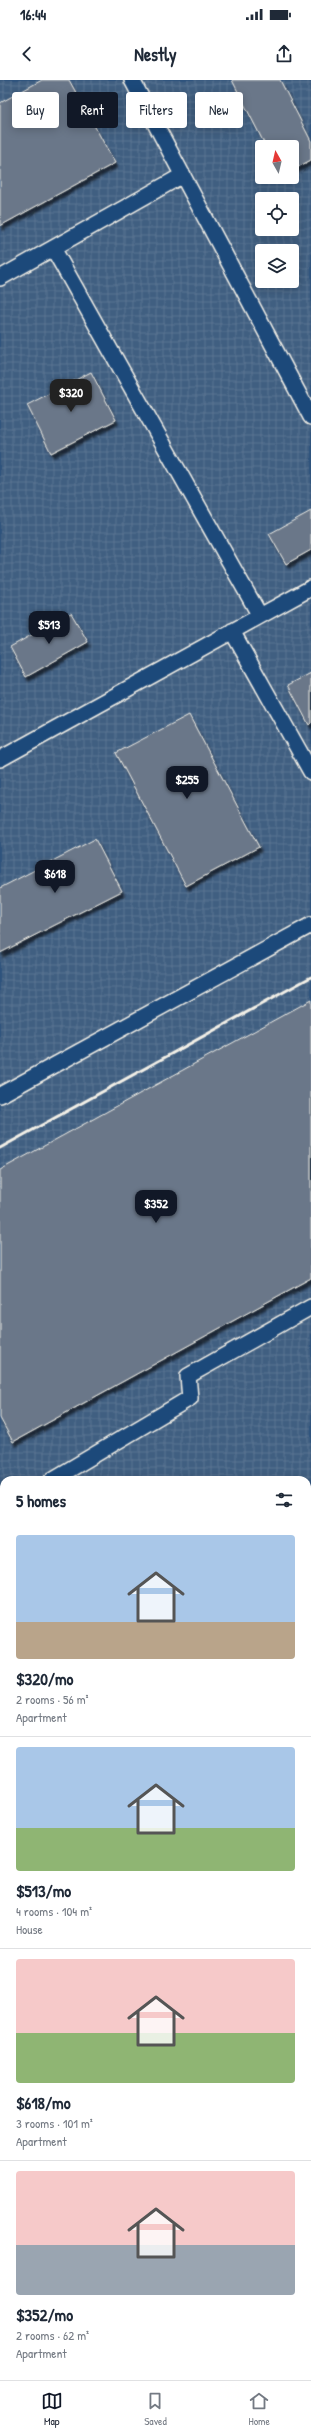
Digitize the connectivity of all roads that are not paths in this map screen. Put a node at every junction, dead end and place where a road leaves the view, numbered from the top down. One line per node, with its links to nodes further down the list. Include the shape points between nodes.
1 (132, 80): 2 (lane)
2 (183, 176): 3 (lane); 5 (lane)
3 (53, 248): 4 (lane); 7 (lane)
4 (0, 278)
5 (311, 417)
6 (311, 588): 7 (lane)
7 (260, 616): 8 (lane)
8 (232, 631): 9 (lane); 10 (lane)
9 (0, 759)
10 (311, 772)
11 (311, 925): 12 (lane)
12 (0, 1095)
13 (311, 1307): 14 (lane, via 188,1376 190,1398)
14 (59, 1476)

